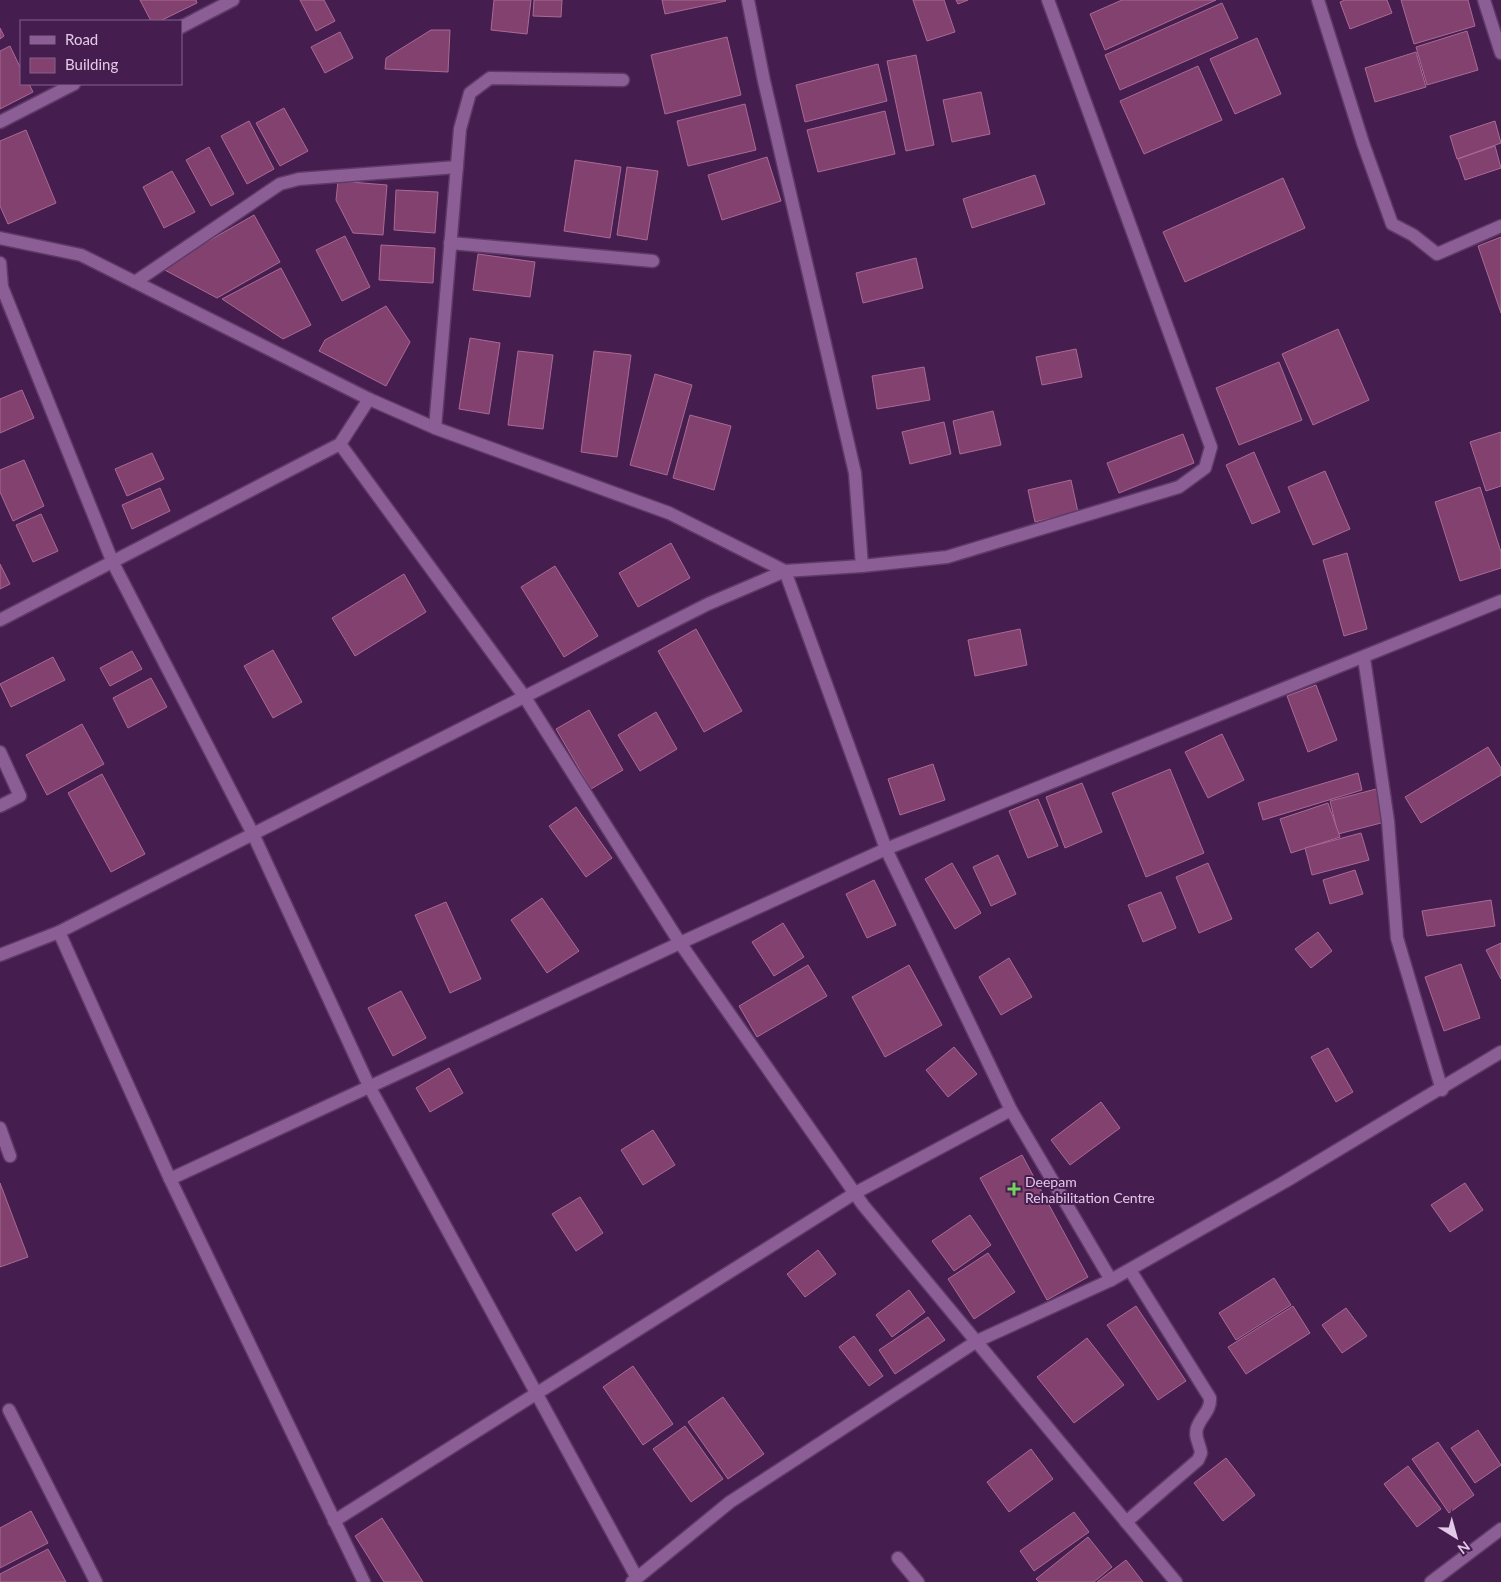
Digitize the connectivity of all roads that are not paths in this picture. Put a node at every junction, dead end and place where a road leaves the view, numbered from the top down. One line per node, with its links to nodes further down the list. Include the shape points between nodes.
1 (233, 0): 6 (street)
2 (748, 0): 22 (street, via 855,473)
3 (1048, 0): 22 (street, via 1211,447 1205,468 1179,488 947,557)
4 (1318, 0): 12 (street, via 1392,224 1437,254)
5 (1484, 0): 7 (street)
6 (182, 26)
7 (1501, 54)
8 (624, 80): 11 (street, via 490,78 470,93 460,129)
9 (72, 85): 10 (street)
10 (0, 122)
11 (457, 167): 14 (street); 17 (street, via 299,179 280,184)
12 (1501, 226)
13 (0, 238): 17 (street, via 80,255)
14 (450, 243): 15 (street); 19 (street)
15 (653, 261)
16 (0, 263): 21 (street, via 2,287)
17 (135, 282): 18 (street)
18 (369, 399): 19 (street); 20 (street)
19 (435, 428): 23 (street, via 670,513)
20 (340, 444): 21 (street); 27 (street)
21 (113, 563): 25 (street); 30 (street)
22 (862, 566): 23 (street)
23 (785, 571): 27 (street, via 708,604); 31 (street)
24 (1501, 601): 26 (street)
25 (0, 620)
26 (1364, 658): 31 (street); 37 (street, via 1388,821 1397,938)
27 (524, 696): 30 (street); 33 (street)
28 (0, 752): 29 (street, via 20,796)
29 (0, 806)
30 (253, 834): 32 (street); 36 (street)
31 (886, 849): 33 (street); 38 (street)
32 (59, 932): 34 (street); 41 (street)
33 (680, 943): 36 (street); 42 (street)
34 (0, 955)
35 (1501, 1052): 37 (street)
36 (369, 1086): 41 (street); 46 (street)
37 (1442, 1090): 43 (street)
38 (1011, 1110): 42 (street); 44 (street)
39 (0, 1128): 40 (street)
40 (10, 1156)
41 (170, 1179): 48 (street)
42 (855, 1193): 45 (street); 46 (street)
43 (1130, 1270): 44 (street); 49 (street, via 1210,1398 1210,1406 1197,1428 1201,1453 1198,1460)
44 (1111, 1280): 45 (street)
45 (977, 1341): 49 (street); 52 (street, via 730,1502)
46 (538, 1392): 48 (street); 52 (street)
47 (9, 1410): 53 (street)
48 (334, 1521): 54 (street)
49 (1126, 1522): 56 (street)
50 (1501, 1529): 57 (street)
51 (898, 1558): 55 (street)
52 (634, 1580)
53 (96, 1582)
54 (364, 1582)
55 (918, 1582)
56 (1176, 1582)
57 (1431, 1582)

